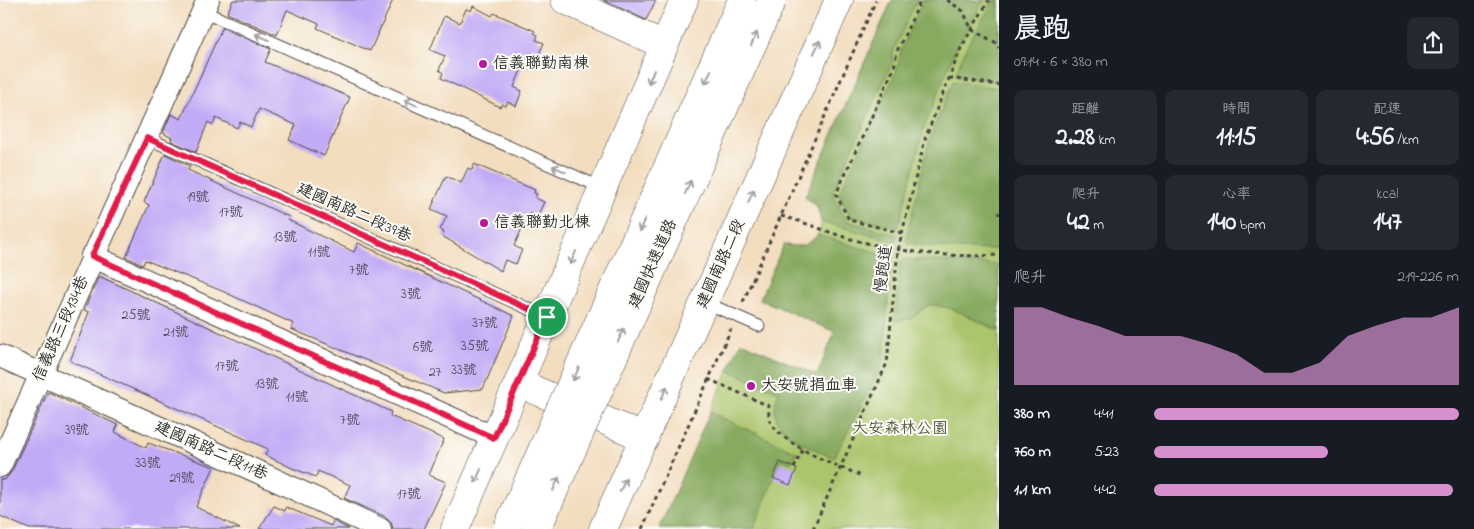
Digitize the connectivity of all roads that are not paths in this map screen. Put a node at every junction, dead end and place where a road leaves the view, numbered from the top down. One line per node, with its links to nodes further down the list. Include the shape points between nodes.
1 (565, 0): 7 (main road)
2 (684, 0): 7 (main road)
3 (742, 0): 23 (main road, 建國快速道路, one-way to 23, bridge)
4 (772, 0): 24 (main road, 建國快速道路, one-way to 4, bridge)
5 (839, 0): 11 (main road, 建國南路二段, one-way to 5)
6 (206, 6): 8 (street, 信義路三段134巷); 9 (lane, one-way to 6)
7 (664, 45): 9 (main road, one-way to 9)
8 (147, 138): 10 (street, 信義路三段134巷); 12 (lane, 建國南路二段39巷)
9 (604, 189): 12 (main road, one-way to 12)
10 (92, 256): 15 (street, 信義路三段134巷); 18 (street)
11 (704, 302): 13 (lane); 19 (main road, 建國南路二段, one-way to 11)
12 (547, 317): 16 (main road)
13 (759, 326)
14 (0, 356): 15 (street, 建國南路二段11巷)
15 (40, 375): 17 (street, 信義路三段134巷); 21 (street, 建國南路二段11巷)
16 (519, 383): 18 (main road); 19 (main road)
17 (6, 437): 20 (street, 信義路三段134巷)
18 (494, 438): 22 (main road, one-way to 22)
19 (645, 438): 25 (main road, 建國南路二段, one-way to 19)
20 (0, 466)
21 (380, 529)
22 (455, 529)
23 (507, 529)
24 (537, 529)
25 (603, 529)

